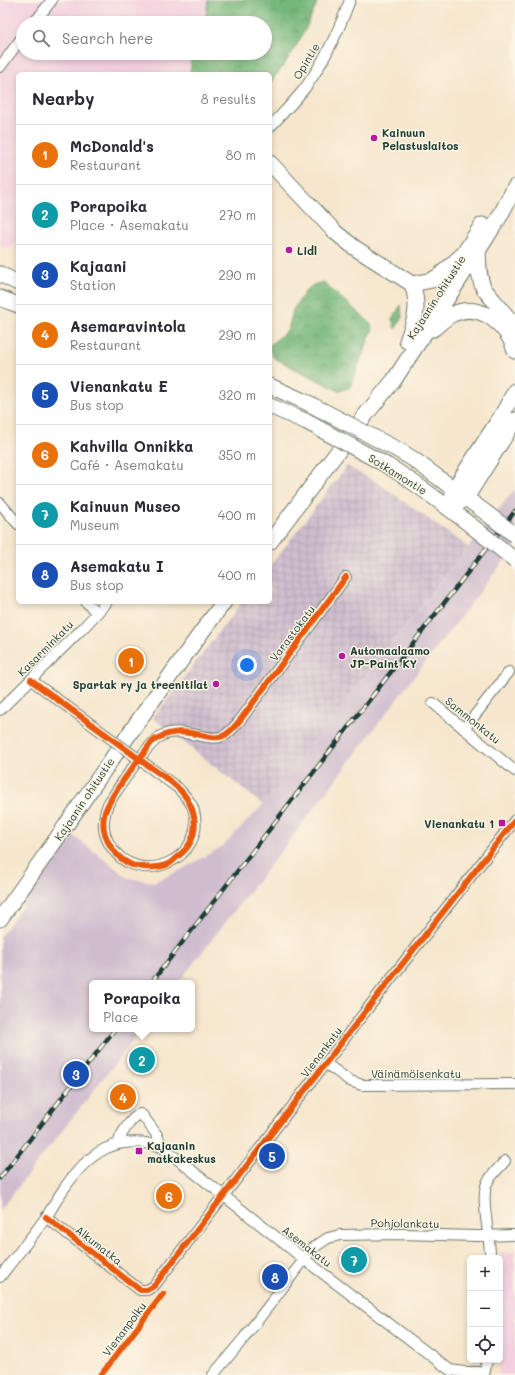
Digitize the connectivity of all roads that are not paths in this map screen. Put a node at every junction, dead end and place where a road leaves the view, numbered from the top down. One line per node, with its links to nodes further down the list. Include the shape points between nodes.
1 (52, 0): 3 (street)
2 (350, 0): 6 (street, Opintie, via 330,46 305,88)
3 (39, 16)
4 (16, 45): 5 (street)
5 (0, 67)
6 (272, 125)
7 (272, 165): 13 (highway, via 336,232 355,248)
8 (515, 181): 10 (highway, Kajaanin ohitustie, via 492,209)
9 (515, 187): 10 (highway, Kajaanin ohitustie, via 500,216)
10 (471, 252): 13 (highway, via 432,280); 16 (highway, via 484,289); 17 (highway, Kajaanin ohitustie)
11 (0, 274): 12 (highway)
12 (16, 282)
13 (408, 282): 17 (highway, via 415,292 417,307)
14 (0, 298): 15 (highway)
15 (16, 304)
16 (515, 326)
17 (414, 341): 18 (highway, via 447,317 467,310 489,316 511,340); 28 (highway, Kajaanin ohitustie, via 394,380)
18 (515, 351)
19 (272, 387): 23 (highway, Sotkamontie, bridge, via 398,450)
20 (515, 391): 23 (highway)
21 (272, 407): 25 (highway, Sotkamontie, bridge, via 307,422 402,474)
22 (515, 420): 23 (highway)
23 (460, 493): 25 (highway); 27 (highway, Sotkamontie, bridge)
24 (0, 503): 26 (street)
25 (450, 509): 29 (highway, Sotkamontie, bridge)
26 (16, 522)
27 (515, 535)
28 (272, 539)
29 (515, 560)
30 (346, 577): 36 (street, Varastokatu, bridge, via 233,729 223,736 211,738 183,732 163,735 152,743 108,804 103,826 105,838 120,857 132,865 149,868 169,863 185,850 196,829 193,807 186,797 178,788 95,727)
31 (88, 604): 34 (street)
32 (105, 604): 34 (street, Kasarminkatu)
33 (223, 604): 42 (highway, Kajaanin ohitustie, via 151,701)
34 (97, 613): 36 (street, Kasarminkatu)
35 (509, 672): 39 (street)
36 (31, 680): 38 (street, Kasarminkatu)
37 (433, 703): 39 (street, Sammonkatu)
38 (0, 710)
39 (464, 729): 40 (street, Sammonkatu)
40 (515, 771)
41 (515, 820): 43 (street, Vienankatu)
42 (0, 919)
43 (325, 1063): 44 (street, Väinämöisenkatu, via 350,1081 362,1085); 48 (street, Vienankatu)
44 (514, 1085)
45 (118, 1144): 46 (street, Asemakatu, via 129,1142); 46 (street, Asemakatu, via 121,1134 140,1114 157,1135); 49 (street, Asemakatu, via 99,1151 80,1169)
46 (162, 1147): 48 (street, Asemakatu)
47 (505, 1161): 50 (street, via 488,1182 485,1190)
48 (224, 1196): 53 (street, Asemakatu); 55 (street, Vienankatu, via 154,1286)
49 (46, 1217): 54 (street, Asemakatu); 55 (street, Alkumatka)
50 (488, 1235): 51 (street, Pohjolankatu); 52 (street); 53 (street, Pohjolankatu, via 340,1235 328,1238 316,1246)
51 (515, 1235)
52 (490, 1255)
53 (304, 1259): 56 (street, Pohjolankatu); 58 (street, Asemakatu, via 450,1370)
54 (0, 1277)
55 (140, 1290)
56 (244, 1338): 59 (street); 60 (street)
57 (486, 1363): 58 (street)
58 (484, 1374)
59 (214, 1375)
60 (223, 1375)

